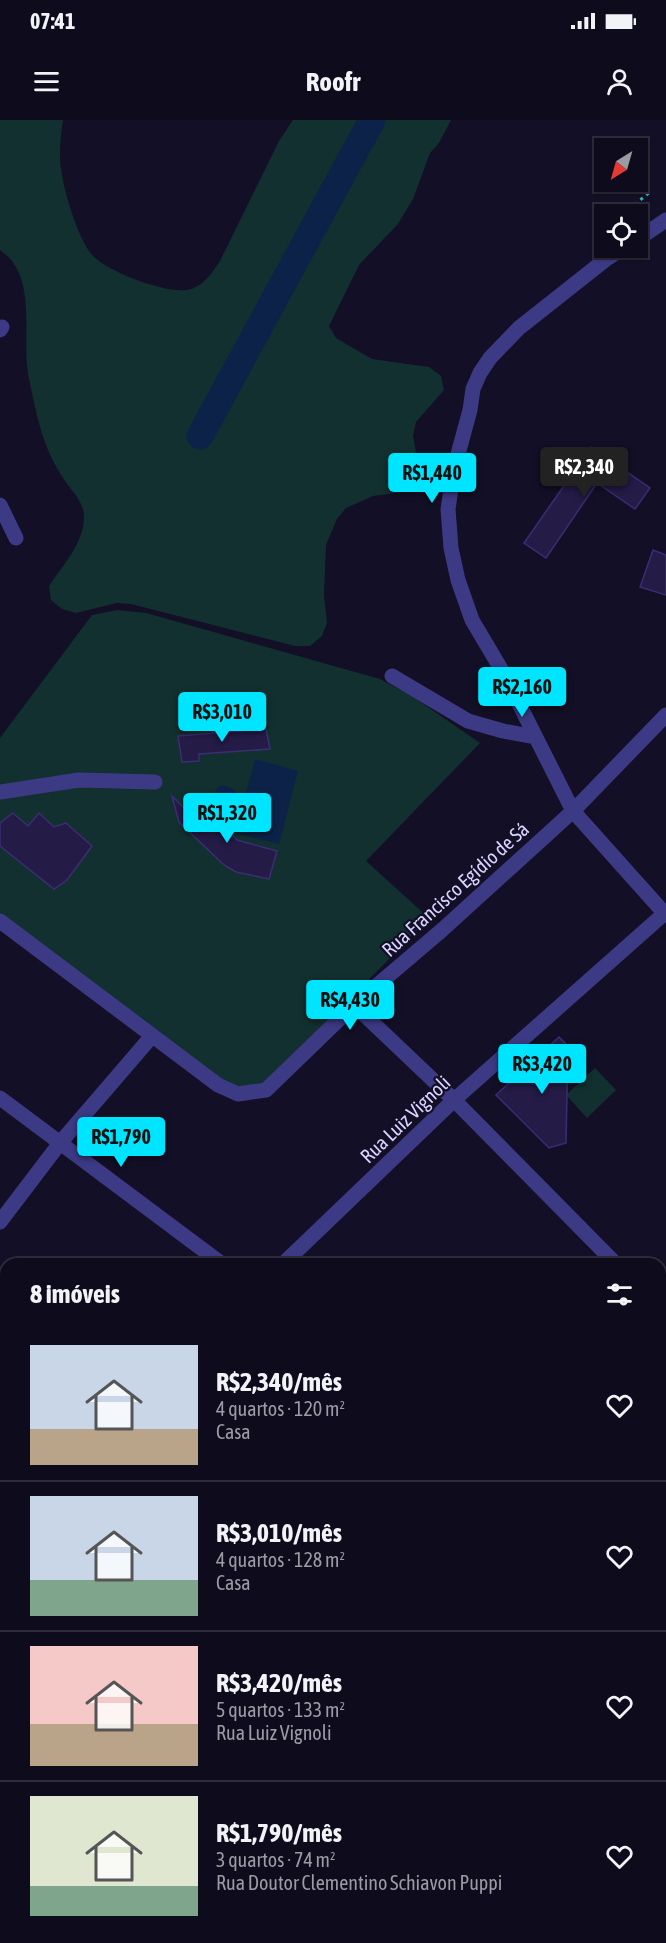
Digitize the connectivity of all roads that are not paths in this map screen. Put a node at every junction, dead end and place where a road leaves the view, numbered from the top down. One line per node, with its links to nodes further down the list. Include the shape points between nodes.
1 (666, 220): 2 (street)
2 (648, 232)
3 (611, 258): 8 (street, via 519,328 490,358 473,389 454,469 448,509 458,580 472,621)
4 (0, 505): 5 (street)
5 (16, 538)
6 (392, 676): 8 (street, via 468,721)
7 (666, 715): 11 (street, Rua Francisco Egídio de Sá)
8 (535, 737): 11 (street)
9 (155, 782): 10 (street, via 79,780)
10 (0, 792)
11 (573, 811): 12 (street); 14 (street, Rua Francisco Egídio de Sá)
12 (666, 913): 17 (street, Rua Luiz Vignoli)
13 (0, 921): 15 (street, Rua Francisco Egídio de Sá)
14 (354, 1005): 15 (street, Rua Francisco Egídio de Sá, via 266,1090 238,1094); 17 (street)
15 (152, 1036): 18 (street)
16 (0, 1098): 18 (street)
17 (454, 1100): 21 (street, Rua Luiz Vignoli); 22 (street)
18 (60, 1143): 19 (street); 20 (street)
19 (0, 1222)
20 (214, 1258)
21 (290, 1258)
22 (610, 1258)

